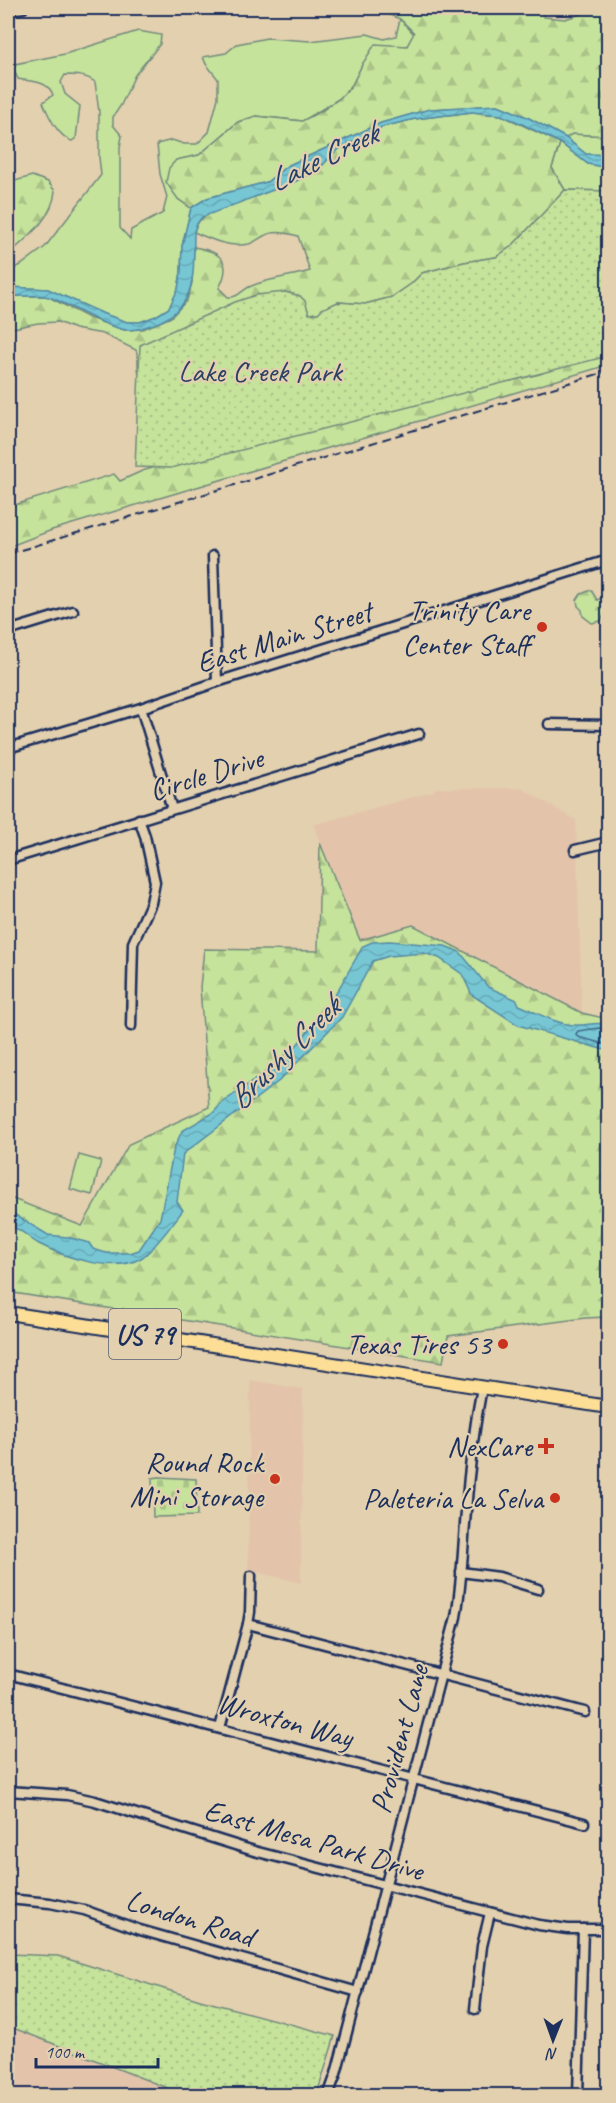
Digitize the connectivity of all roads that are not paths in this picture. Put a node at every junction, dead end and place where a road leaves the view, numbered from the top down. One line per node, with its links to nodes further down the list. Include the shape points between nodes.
1 (23, 8): 2 (street)
2 (8, 10)
3 (213, 556): 7 (street)
4 (609, 560): 7 (street, East Main Street)
5 (73, 611): 6 (street)
6 (8, 630)
7 (217, 682): 8 (street, East Main Street)
8 (141, 708): 12 (street, East Main Street); 13 (street)
9 (549, 724): 10 (street)
10 (609, 725)
11 (419, 734): 13 (street, Circle Drive)
12 (8, 748)
13 (172, 809): 14 (street, Circle Drive)
14 (139, 819): 17 (street, Circle Drive); 18 (street, via 155,882 152,903 133,943)
15 (609, 842): 16 (street)
16 (575, 850)
17 (8, 860)
18 (131, 1026)
19 (8, 1313): 20 (highway, US 79)
20 (482, 1387): 21 (highway, US 79); 22 (street, Provident Lane)
21 (609, 1407)
22 (461, 1572): 24 (street, via 499,1577); 27 (street, Provident Lane, via 456,1617)
23 (251, 1576): 25 (street)
24 (538, 1589)
25 (248, 1624): 27 (street); 29 (street)
26 (8, 1674): 29 (street, Wroxton Way)
27 (440, 1675): 28 (street); 30 (street, Provident Lane)
28 (585, 1712)
29 (220, 1728): 30 (street, Wroxton Way)
30 (414, 1779): 32 (street, Wroxton Way); 33 (street, Provident Lane)
31 (8, 1791): 33 (street, East Mesa Park Drive, via 95,1801 254,1851)
32 (584, 1823)
33 (385, 1886): 35 (street, East Mesa Park Drive); 38 (street, Provident Lane)
34 (8, 1899): 38 (street, London Road, via 84,1910 140,1930)
35 (490, 1913): 36 (street, East Mesa Park Drive, via 539,1925); 39 (street)
36 (583, 1929): 37 (street, East Mesa Park Drive); 41 (street)
37 (609, 1929)
38 (358, 1992): 40 (street, Provident Lane)
39 (475, 2009)
40 (328, 2096)
41 (578, 2096)

